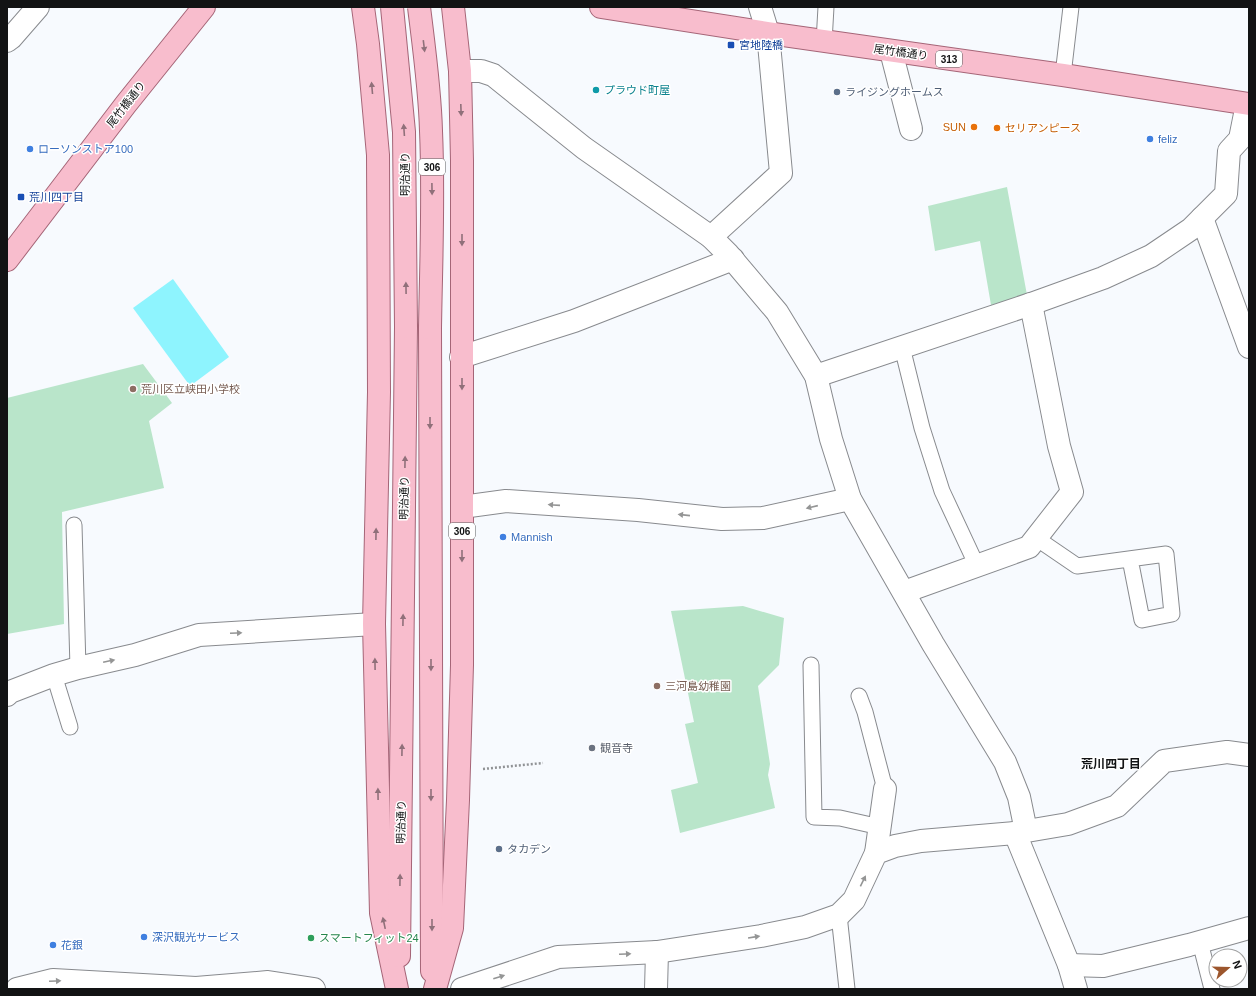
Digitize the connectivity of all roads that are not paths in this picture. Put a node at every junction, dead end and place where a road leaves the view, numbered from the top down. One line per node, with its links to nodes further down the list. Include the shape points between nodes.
1 (38, 7): 12 (street)
2 (204, 7): 22 (main road, 尾竹橋通り)
3 (362, 7): 35 (main road, 306, one-way to 3, via 379,392 378,155)
4 (392, 7): 54 (main road, 明治通り / 306, one-way to 4, bridge, via 406,326 404,132)
5 (419, 7): 55 (main road, 306, one-way to 55, bridge, via 432,130 430,328)
6 (452, 7): 15 (main road, 306)
7 (601, 7): 11 (main road, 尾竹橋通り / 313)
8 (760, 7): 11 (street)
9 (826, 7): 13 (lane)
10 (1072, 7): 16 (lane)
11 (768, 34): 13 (main road, 尾竹橋通り / 313); 20 (street, via 781,173)
12 (7, 41)
13 (824, 42): 14 (main road, 尾竹橋通り / 313)
14 (891, 51): 16 (main road, 尾竹橋通り / 313); 18 (street)
15 (460, 71): 20 (street, via 481,70 493,74 584,148); 26 (main road, 306, one-way to 26)
16 (1062, 76): 17 (main road, 尾竹橋通り / 313)
17 (1248, 104): 19 (street, via 1240,139 1229,151 1226,194)
18 (911, 129)
19 (1202, 218): 23 (street, via 1192,229 1151,256 1103,278); 25 (street)
20 (711, 237): 21 (street)
21 (733, 259): 26 (street, via 574,321); 27 (street, via 777,312)
22 (7, 260)
23 (1031, 304): 24 (street); 31 (street, via 1057,439 1072,492)
24 (902, 347): 27 (street); 33 (lane, via 922,428 942,491)
25 (1249, 347)
26 (461, 357): 29 (main road, 306, one-way to 29)
27 (816, 376): 28 (street, via 831,439)
28 (850, 499): 29 (street, one-way to 29, via 763,518 722,519 638,510 506,502); 34 (street)
29 (462, 507): 55 (main road, 306, one-way to 55, via 462,665 452,928)
30 (74, 525): 37 (lane)
31 (1036, 538): 32 (lane, via 1077,566); 33 (street, via 1029,547)
32 (1130, 559): 32 (lane, via 1166,554 1172,614 1142,620)
33 (977, 566): 34 (street)
34 (904, 592): 45 (street, via 1005,762 1019,797)
35 (374, 624): 37 (street, one-way to 35, via 135,656 199,635); 54 (main road, 306, one-way to 35, via 382,913)
36 (811, 665): 44 (lane, via 814,817 840,818)
37 (78, 668): 38 (street)
38 (54, 675): 39 (street); 41 (lane)
39 (7, 695)
40 (859, 696): 43 (lane)
41 (70, 727)
42 (1249, 755): 45 (street, via 1227,752 1164,761 1117,806 1068,824)
43 (885, 789): 44 (street)
44 (880, 827): 46 (street)
45 (1020, 832): 46 (street, via 921,841); 51 (street)
46 (876, 853): 47 (street, one-way to 46, via 854,900)
47 (839, 915): 50 (street, one-way to 47, via 761,936 805,927); 58 (lane)
48 (1249, 928): 49 (street)
49 (1200, 942): 51 (street, via 1103,966); 60 (lane)
50 (657, 952): 56 (street, one-way to 50, via 558,958); 57 (street)
51 (1069, 965): 59 (street)
52 (17, 989): 53 (street, one-way to 53, via 53,980 196,988 268,982)
53 (314, 989)
54 (398, 989)
55 (433, 989)
56 (462, 989)
57 (656, 989)
58 (847, 989)
59 (1076, 989)
60 (1212, 989)

